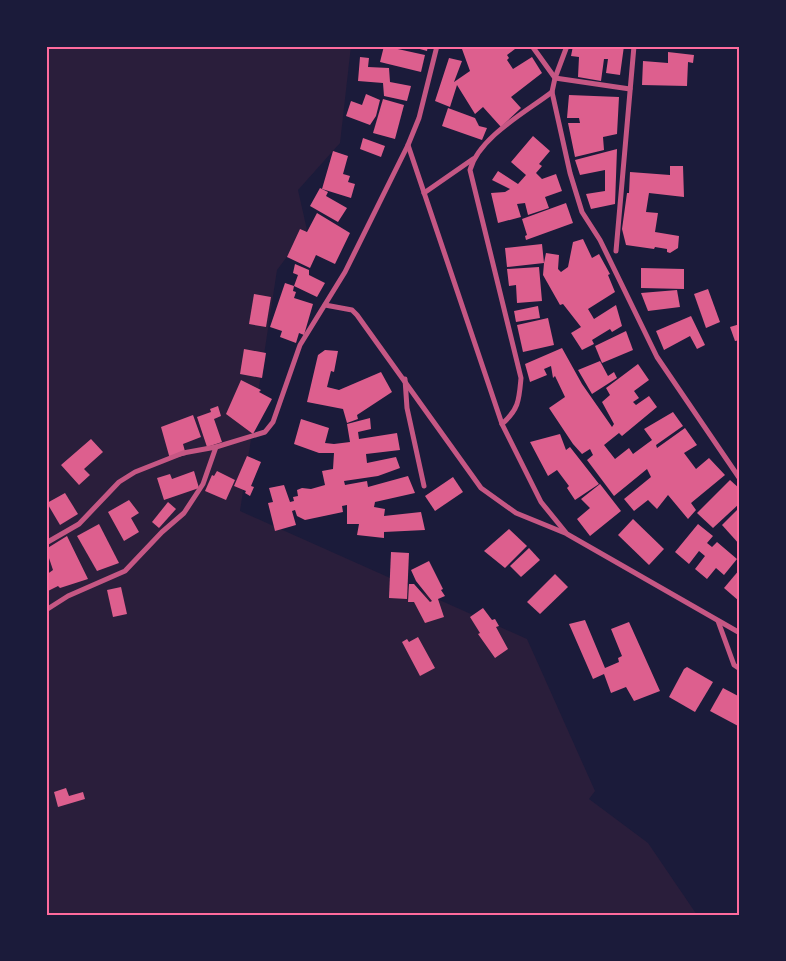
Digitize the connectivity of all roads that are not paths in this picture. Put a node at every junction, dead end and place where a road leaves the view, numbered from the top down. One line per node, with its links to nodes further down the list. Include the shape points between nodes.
1 (437, 46): 8 (street, via 419,118)
2 (532, 46): 5 (street)
3 (567, 46): 5 (street)
4 (634, 46): 6 (street)
5 (556, 78): 6 (street); 7 (street)
6 (630, 89): 11 (street)
7 (552, 92): 9 (street, via 493,136); 16 (street, via 582,212 600,240 657,357)
8 (408, 146): 10 (street); 12 (street)
9 (473, 159): 10 (street); 14 (street, via 470,170 473,184 520,378 514,414)
10 (424, 193): 14 (street)
11 (616, 251)
12 (325, 305): 13 (street, via 352,310); 15 (street, via 294,357 273,422 265,432)
13 (405, 379): 17 (street, via 406,408); 18 (street, via 481,488 516,512)
14 (502, 424): 18 (street, via 541,502)
15 (216, 447): 19 (street, via 183,453 135,472 118,482 79,524); 20 (street, via 203,484 184,513 125,571 68,596)
16 (740, 479)
17 (424, 486)
18 (567, 534): 21 (street)
19 (46, 543)
20 (46, 610)
21 (718, 620): 22 (street); 23 (street, via 734,665)
22 (740, 633)
23 (740, 669)

